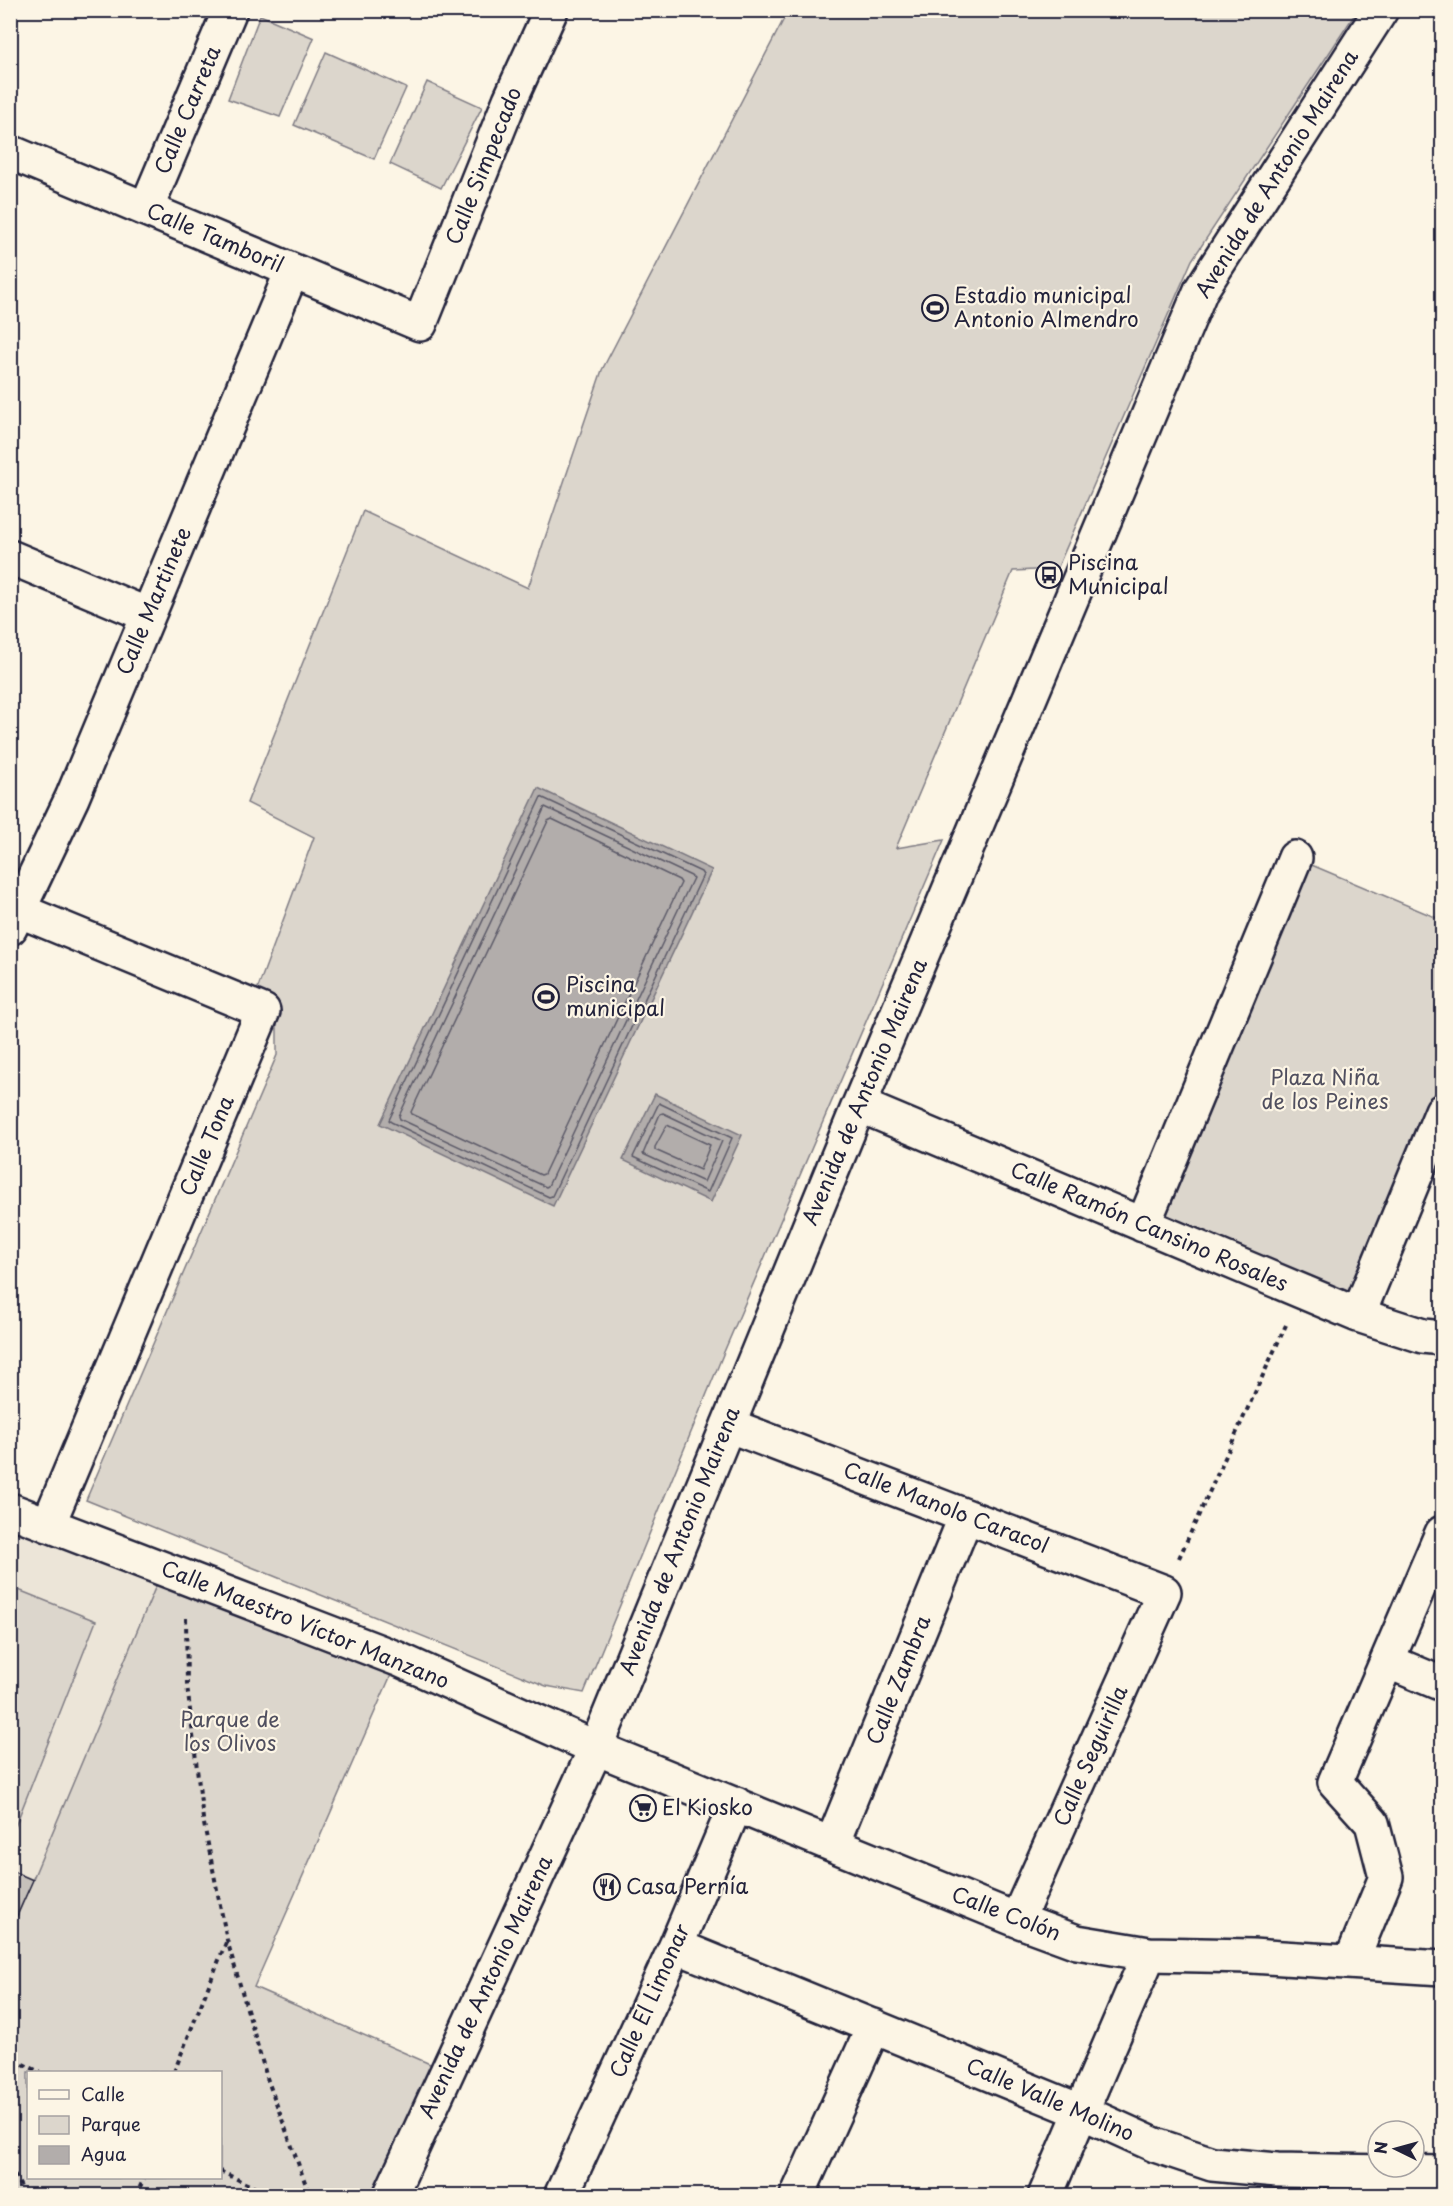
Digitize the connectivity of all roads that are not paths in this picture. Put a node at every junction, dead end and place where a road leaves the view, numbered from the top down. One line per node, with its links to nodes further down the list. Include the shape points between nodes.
1 (230, 10): 5 (street, Calle Carreta)
2 (551, 10): 7 (street, Calle Simpecado, via 510,100)
3 (1381, 10): 12 (street, Avenida de Antonio Mairena, via 1201,290)
4 (10, 152): 5 (street, Calle Tamboril)
5 (146, 209): 6 (street, Calle Tamboril)
6 (292, 271): 7 (street, Calle Tamboril); 9 (street, Calle Martinete)
7 (420, 324)
8 (10, 557): 9 (street)
9 (148, 615): 11 (street, Calle Martinete, via 72,798)
10 (1294, 858): 14 (street)
11 (14, 919): 20 (street, Calle Tona, via 263,1011)
12 (859, 1105): 14 (street, Calle Ramón Cansino Rosales); 17 (street, Avenida de Antonio Mairena)
13 (1443, 1111): 15 (street)
14 (1143, 1225): 15 (street, Calle Ramón Cansino Rosales)
15 (1358, 1315): 16 (street, Calle Ramón Cansino Rosales, via 1423,1336)
16 (1443, 1338)
17 (728, 1425): 19 (street, Calle Manolo Caracol); 25 (street, Avenida de Antonio Mairena)
18 (10, 1510): 20 (street, Calle Maestro Víctor Manzano)
19 (966, 1516): 22 (street, Calle Manolo Caracol); 27 (street, Calle Zambra)
20 (48, 1525): 25 (street, Calle Maestro Víctor Manzano, via 398,1659)
21 (1443, 1533): 23 (street)
22 (1164, 1592): 28 (street, Calle Seguirilla)
23 (1387, 1661): 24 (street); 31 (street, via 1335,1782 1372,1823 1386,1877)
24 (1443, 1684)
25 (596, 1748): 26 (street, Calle Colón); 37 (street, Avenida de Antonio Mairena)
26 (735, 1804): 27 (street, Calle Colón); 29 (street, Calle El Limonar)
27 (832, 1844): 28 (street, Calle Colón)
28 (1017, 1920): 30 (street, Calle Colón, via 1077,1942)
29 (676, 1946): 33 (street, Calle Valle Molino); 38 (street, Calle El Limonar)
30 (1149, 1954): 31 (street, Calle Colón); 34 (street)
31 (1351, 1962): 32 (street, Calle Colón)
32 (1443, 1968)
33 (874, 2026): 34 (street, Calle Valle Molino); 39 (street)
34 (1080, 2111): 36 (street, Calle Valle Molino, via 1155,2145); 40 (street)
35 (1438, 2180): 36 (street, Calle Valle Molino)
36 (1276, 2183)
37 (396, 2194)
38 (561, 2196)
39 (797, 2196)
40 (1045, 2196)

